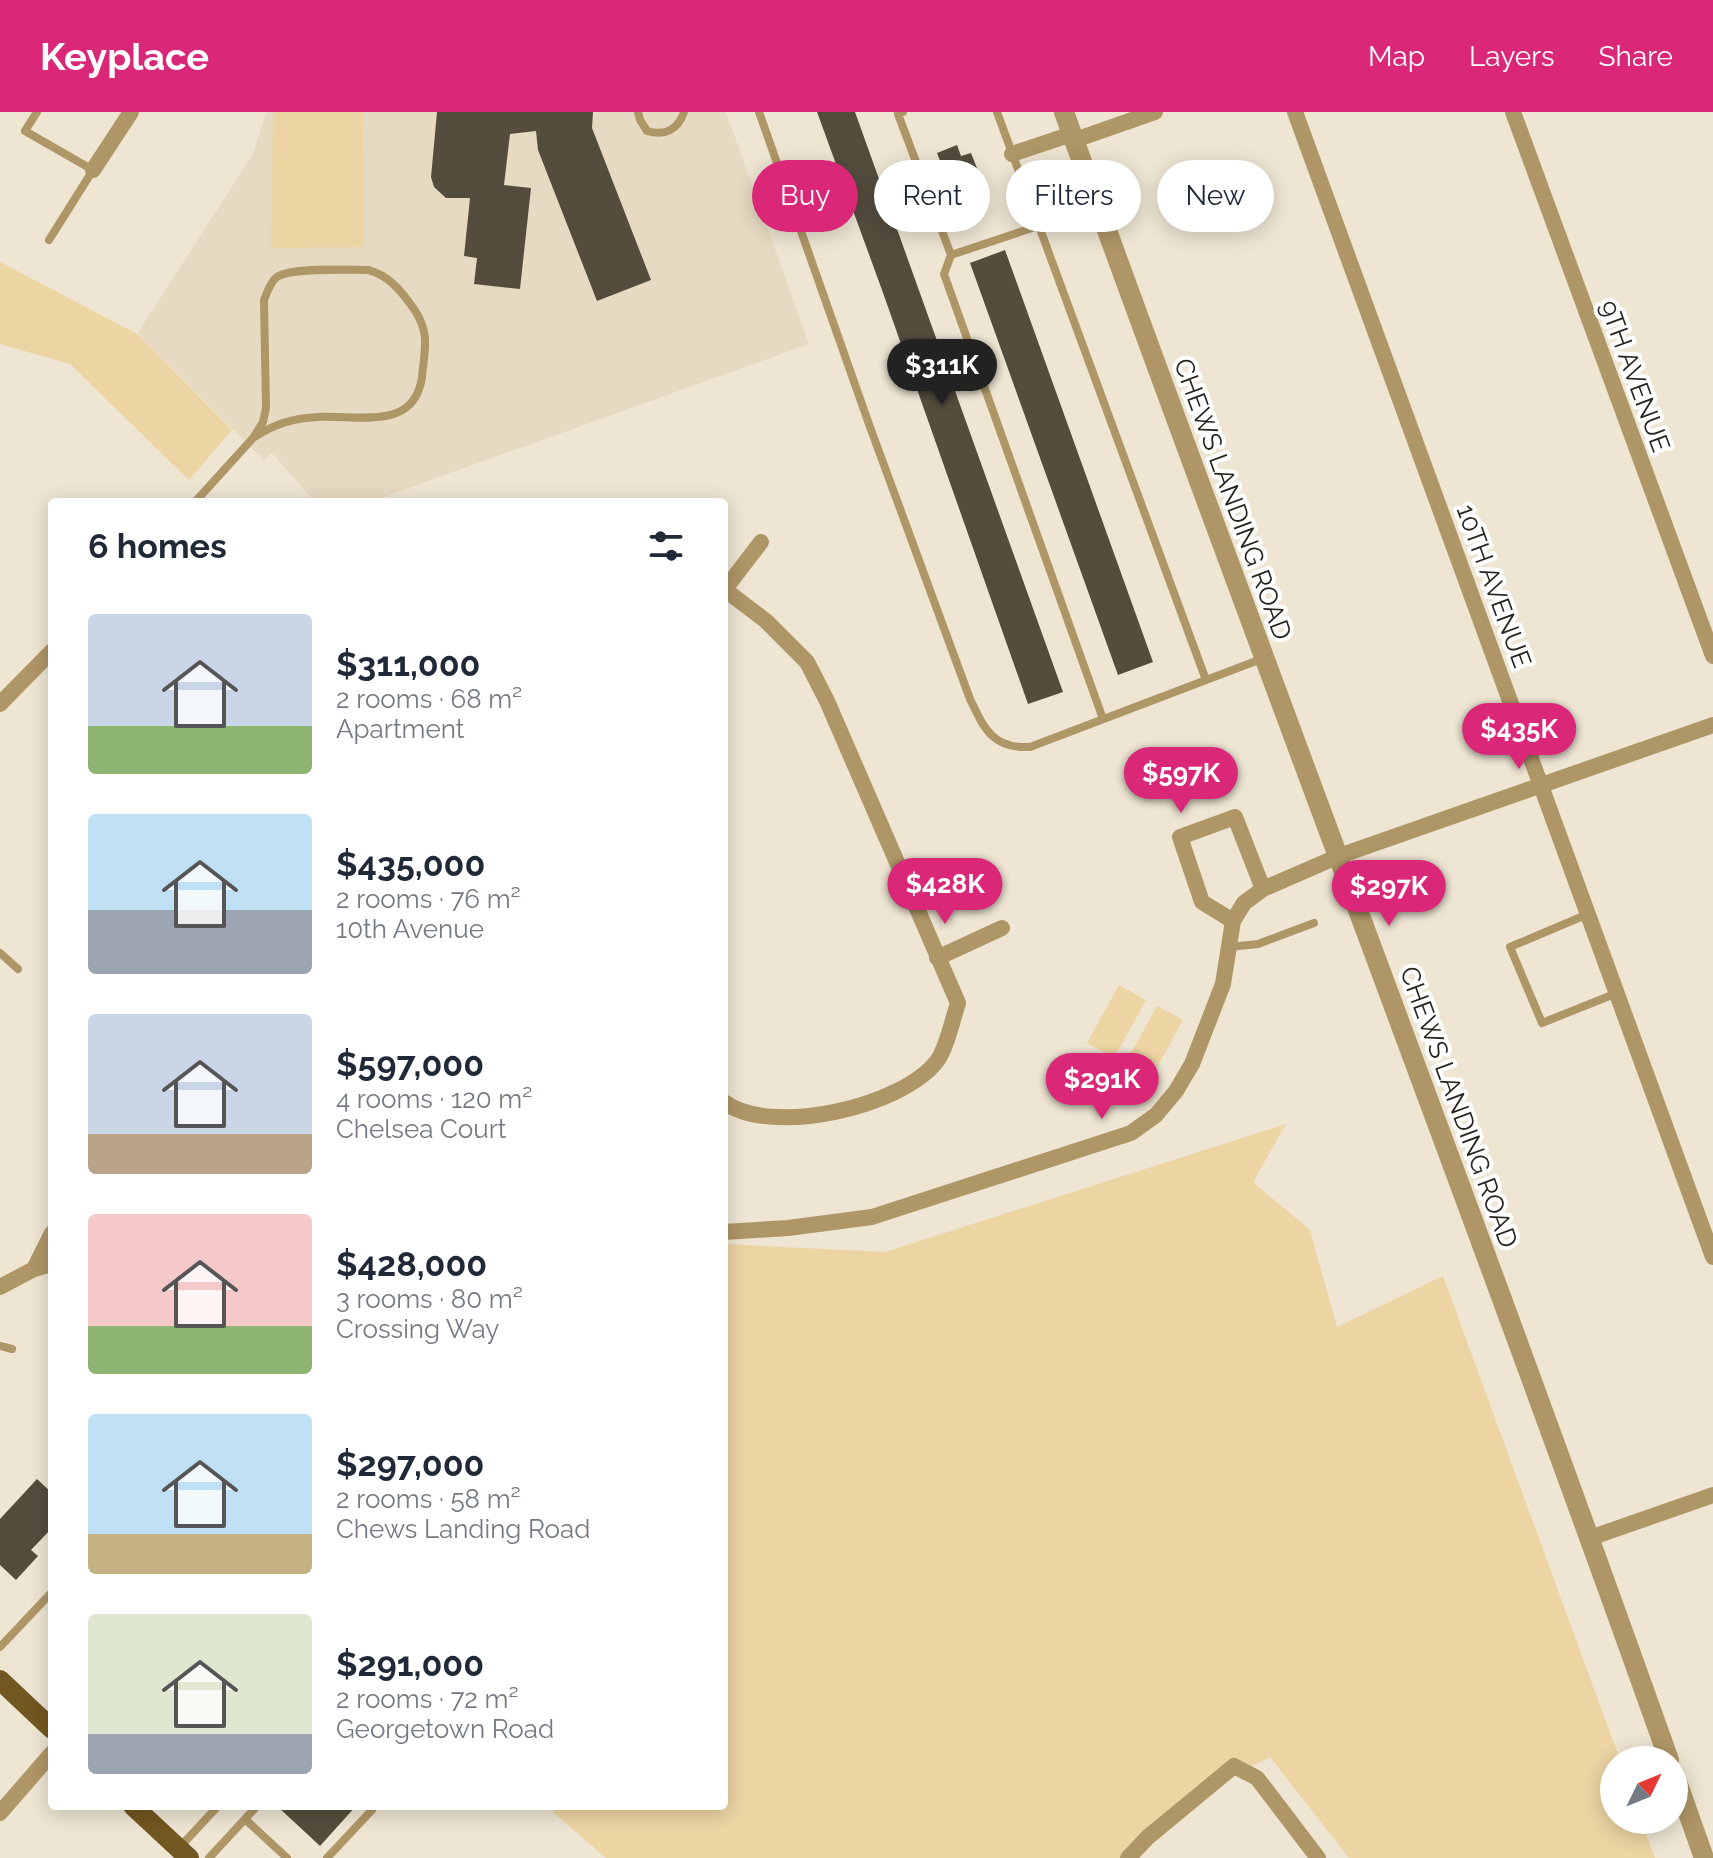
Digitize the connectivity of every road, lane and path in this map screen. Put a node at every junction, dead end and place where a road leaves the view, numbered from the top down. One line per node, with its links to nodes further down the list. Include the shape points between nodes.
1 (37, 112): 15 (lane, via 25,131)
2 (131, 112): 15 (street)
3 (638, 112): 4 (lane, via 647,131 656,133 675,127)
4 (684, 112)
5 (759, 112): 30 (lane, via 980,719 991,737 1013,748 1030,747)
6 (997, 112): 13 (lane)
7 (1064, 112): 12 (street, CHEWS LANDING ROAD)
8 (1155, 112): 12 (street)
9 (1295, 112): 32 (street, 10TH AVENUE)
10 (1513, 112): 26 (street, 9TH AVENUE)
11 (897, 113): 19 (lane)
12 (1073, 137): 13 (street); 27 (street, CHEWS LANDING ROAD)
13 (1012, 154): 14 (lane)
14 (1014, 160)
15 (93, 170): 18 (lane)
16 (1020, 232): 19 (lane)
17 (1040, 232): 28 (lane)
18 (49, 240)
19 (951, 255): 30 (lane, via 944,274)
20 (253, 438): 20 (lane, via 291,421 392,415 412,402 420,388 427,341 414,309 389,278 368,270 297,271 276,277 264,300 266,408); 21 (lane)
21 (199, 498)
22 (761, 542): 23 (street)
23 (728, 585)
24 (728, 591): 41 (street, via 807,662)
25 (48, 655): 29 (street)
26 (1713, 656)
27 (1264, 658): 28 (lane); 33 (street, CHEWS LANDING ROAD)
28 (1206, 680): 30 (lane)
29 (0, 704)
30 (1103, 719)
31 (1713, 725): 32 (street)
32 (1540, 784): 33 (street); 35 (street, 10TH AVENUE)
33 (1339, 856): 34 (street); 54 (street, CHEWS LANDING ROAD)
34 (1263, 889): 36 (street, via 1244,903); 36 (street, via 1235,817 1180,837 1202,902)
35 (1588, 914): 43 (street, 10TH AVENUE); 43 (lane, via 1510,947 1542,1023)
36 (1233, 921): 39 (street)
37 (1314, 923): 39 (lane, via 1258,944)
38 (1002, 928): 41 (street)
39 (1229, 947): 45 (street, via 1223,984 1192,1064 1156,1115 1131,1133 872,1217)
40 (0, 953): 42 (lane)
41 (937, 958): 44 (street, via 958,1003 939,1059 913,1084 884,1098 820,1115 765,1117)
42 (18, 969)
43 (1617, 993): 47 (street, 10TH AVENUE)
44 (728, 1105)
45 (728, 1232)
46 (48, 1241): 49 (street)
47 (1713, 1257)
48 (48, 1265): 49 (street)
49 (34, 1269): 50 (street)
50 (0, 1287)
51 (0, 1346): 52 (lane)
52 (12, 1349)
53 (1713, 1495): 54 (street)
54 (1590, 1538): 59 (street, CHEWS LANDING ROAD)
55 (48, 1596): 56 (lane)
56 (0, 1647)
57 (0, 1680): 58 (main road)
58 (48, 1725)
59 (1664, 1746)
60 (48, 1758): 65 (street)
61 (137, 1810): 68 (main road)
62 (215, 1810): 68 (lane)
63 (253, 1810): 67 (lane)
64 (372, 1810): 71 (lane)
65 (0, 1813)
66 (1688, 1813): 74 (street)
67 (245, 1819): 69 (lane); 70 (lane)
68 (184, 1853)
69 (209, 1858)
70 (287, 1858)
71 (327, 1858)
72 (1128, 1858): 73 (street, via 1234,1766 1257,1778)
73 (1318, 1858)
74 (1704, 1858)

